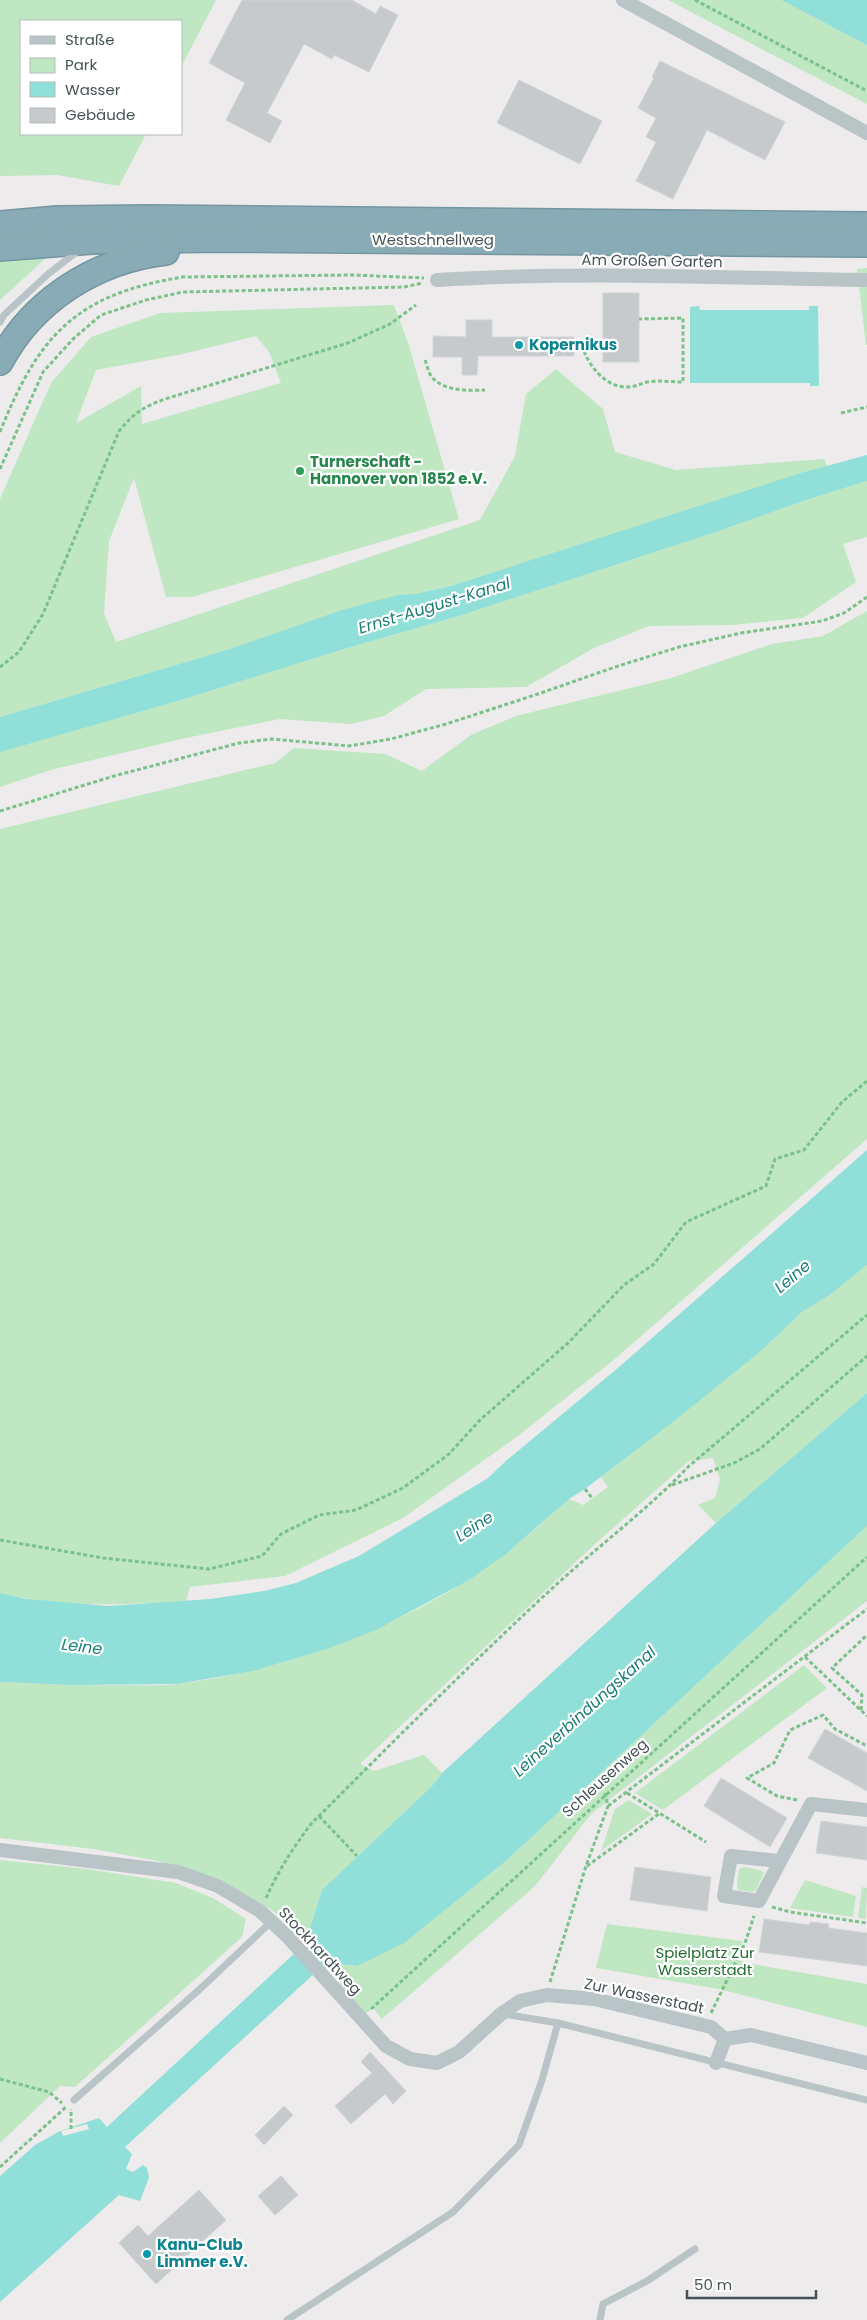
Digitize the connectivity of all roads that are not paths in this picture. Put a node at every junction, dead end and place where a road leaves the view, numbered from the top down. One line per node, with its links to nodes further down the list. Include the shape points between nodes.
1 (623, 0): 2 (street)
2 (867, 133)
3 (0, 224): 4 (highway, Westschnellweg, via 57,219 147,218)
4 (867, 225)
5 (216, 239): 6 (highway, Westschnellweg); 7 (highway, Westschnellweg); 12 (highway, via 176,251 141,255 107,266 66,289 40,308 22,328)
6 (92, 242): 8 (highway, Westschnellweg); 11 (lane, via 47,275)
7 (867, 244)
8 (0, 248)
9 (437, 280): 10 (street, Am Großen Garten, via 582,276)
10 (867, 280)
11 (0, 322)
12 (0, 362)
13 (867, 1810): 15 (street, via 811,1804)
14 (0, 1850): 16 (street, Stockhardtweg, via 178,1872 218,1886 260,1911)
15 (779, 1861): 15 (street, via 759,1902 724,1896 731,1856)
16 (271, 1922): 17 (street, Stockhardtweg, via 386,2046 410,2059 437,2063 459,2052); 23 (lane)
17 (501, 2014): 18 (lane); 19 (street, Zur Wasserstadt, via 520,2001 547,1995 594,1999 711,2027)
18 (558, 2024): 20 (lane); 25 (lane, via 519,2145 453,2212)
19 (725, 2039): 20 (street); 21 (street, via 751,2035)
20 (716, 2063): 22 (lane)
21 (867, 2063)
22 (867, 2100)
23 (72, 2101)
24 (695, 2249): 26 (lane, via 647,2281 603,2304)
25 (287, 2320)
26 (600, 2320)

